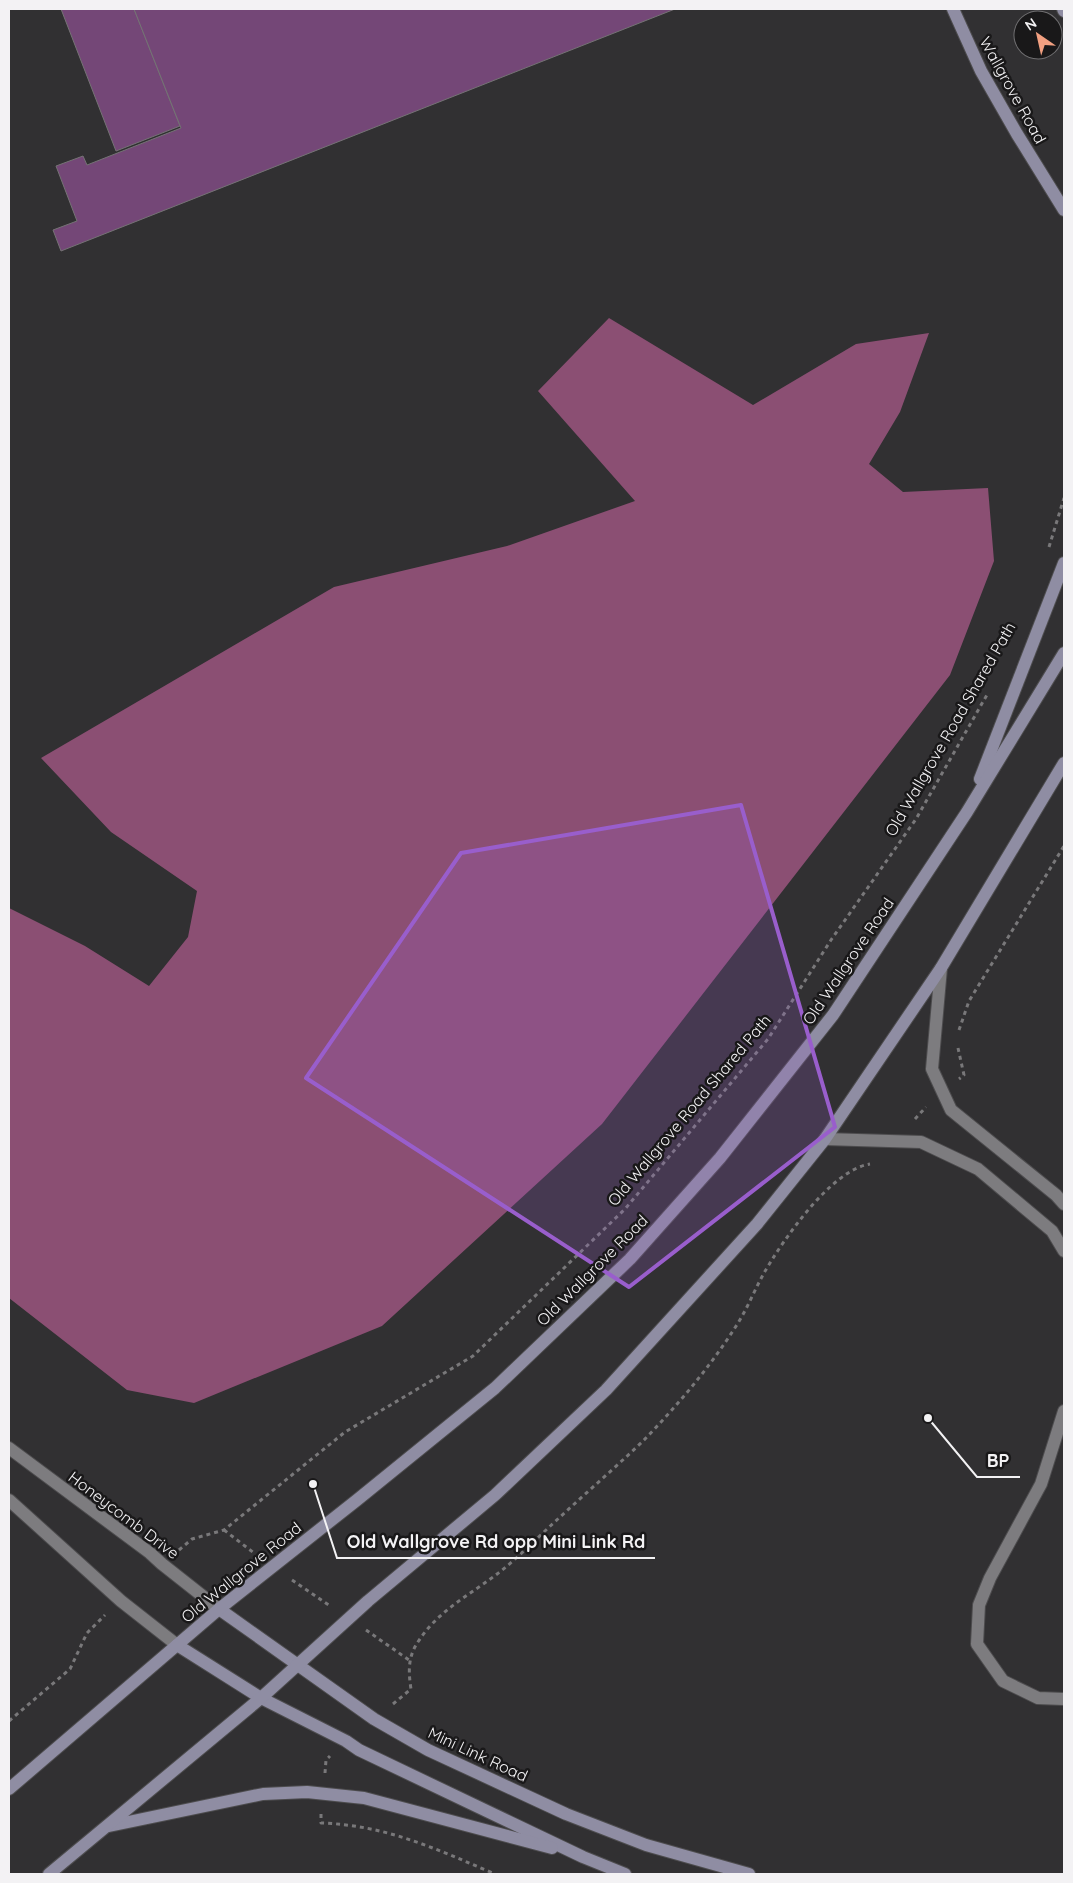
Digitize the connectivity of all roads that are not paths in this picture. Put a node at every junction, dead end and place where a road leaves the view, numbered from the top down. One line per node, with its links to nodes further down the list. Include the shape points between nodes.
1 (953, 9): 2 (main road, Wallgrove Road, via 981,71)
2 (1064, 210)
3 (1064, 564): 6 (main road)
4 (1064, 653): 6 (main road, Old Wallgrove Road)
5 (1064, 763): 7 (main road)
6 (968, 812): 14 (main road, Old Wallgrove Road, via 833,1015 720,1158 630,1259 495,1388)
7 (941, 968): 8 (main road); 9 (street, via 932,1069 950,1110)
8 (825, 1139): 10 (street, via 921,1142 978,1169 1052,1231); 16 (main road, via 757,1224 606,1390 495,1495)
9 (1064, 1204)
10 (1064, 1251)
11 (1064, 1411): 18 (street, via 1041,1484 990,1578 979,1605 977,1644 1003,1681 1038,1698)
12 (9, 1448): 14 (street, Honeycomb Drive)
13 (9, 1500): 15 (street, via 121,1601)
14 (220, 1609): 15 (main road, Old Wallgrove Road); 16 (main road, Mini Link Road)
15 (177, 1645): 17 (main road); 19 (main road, Old Wallgrove Road)
16 (297, 1664): 17 (main road); 24 (main road, Mini Link Road, via 382,1724 428,1750 566,1814 646,1845)
17 (260, 1698): 20 (main road); 21 (main road, via 359,1750)
18 (1064, 1699)
19 (9, 1789)
20 (108, 1826): 21 (main road, via 263,1794 307,1792 364,1798); 22 (main road)
21 (583, 1857): 23 (main road)
22 (49, 1874)
23 (625, 1874)
24 (749, 1874)

